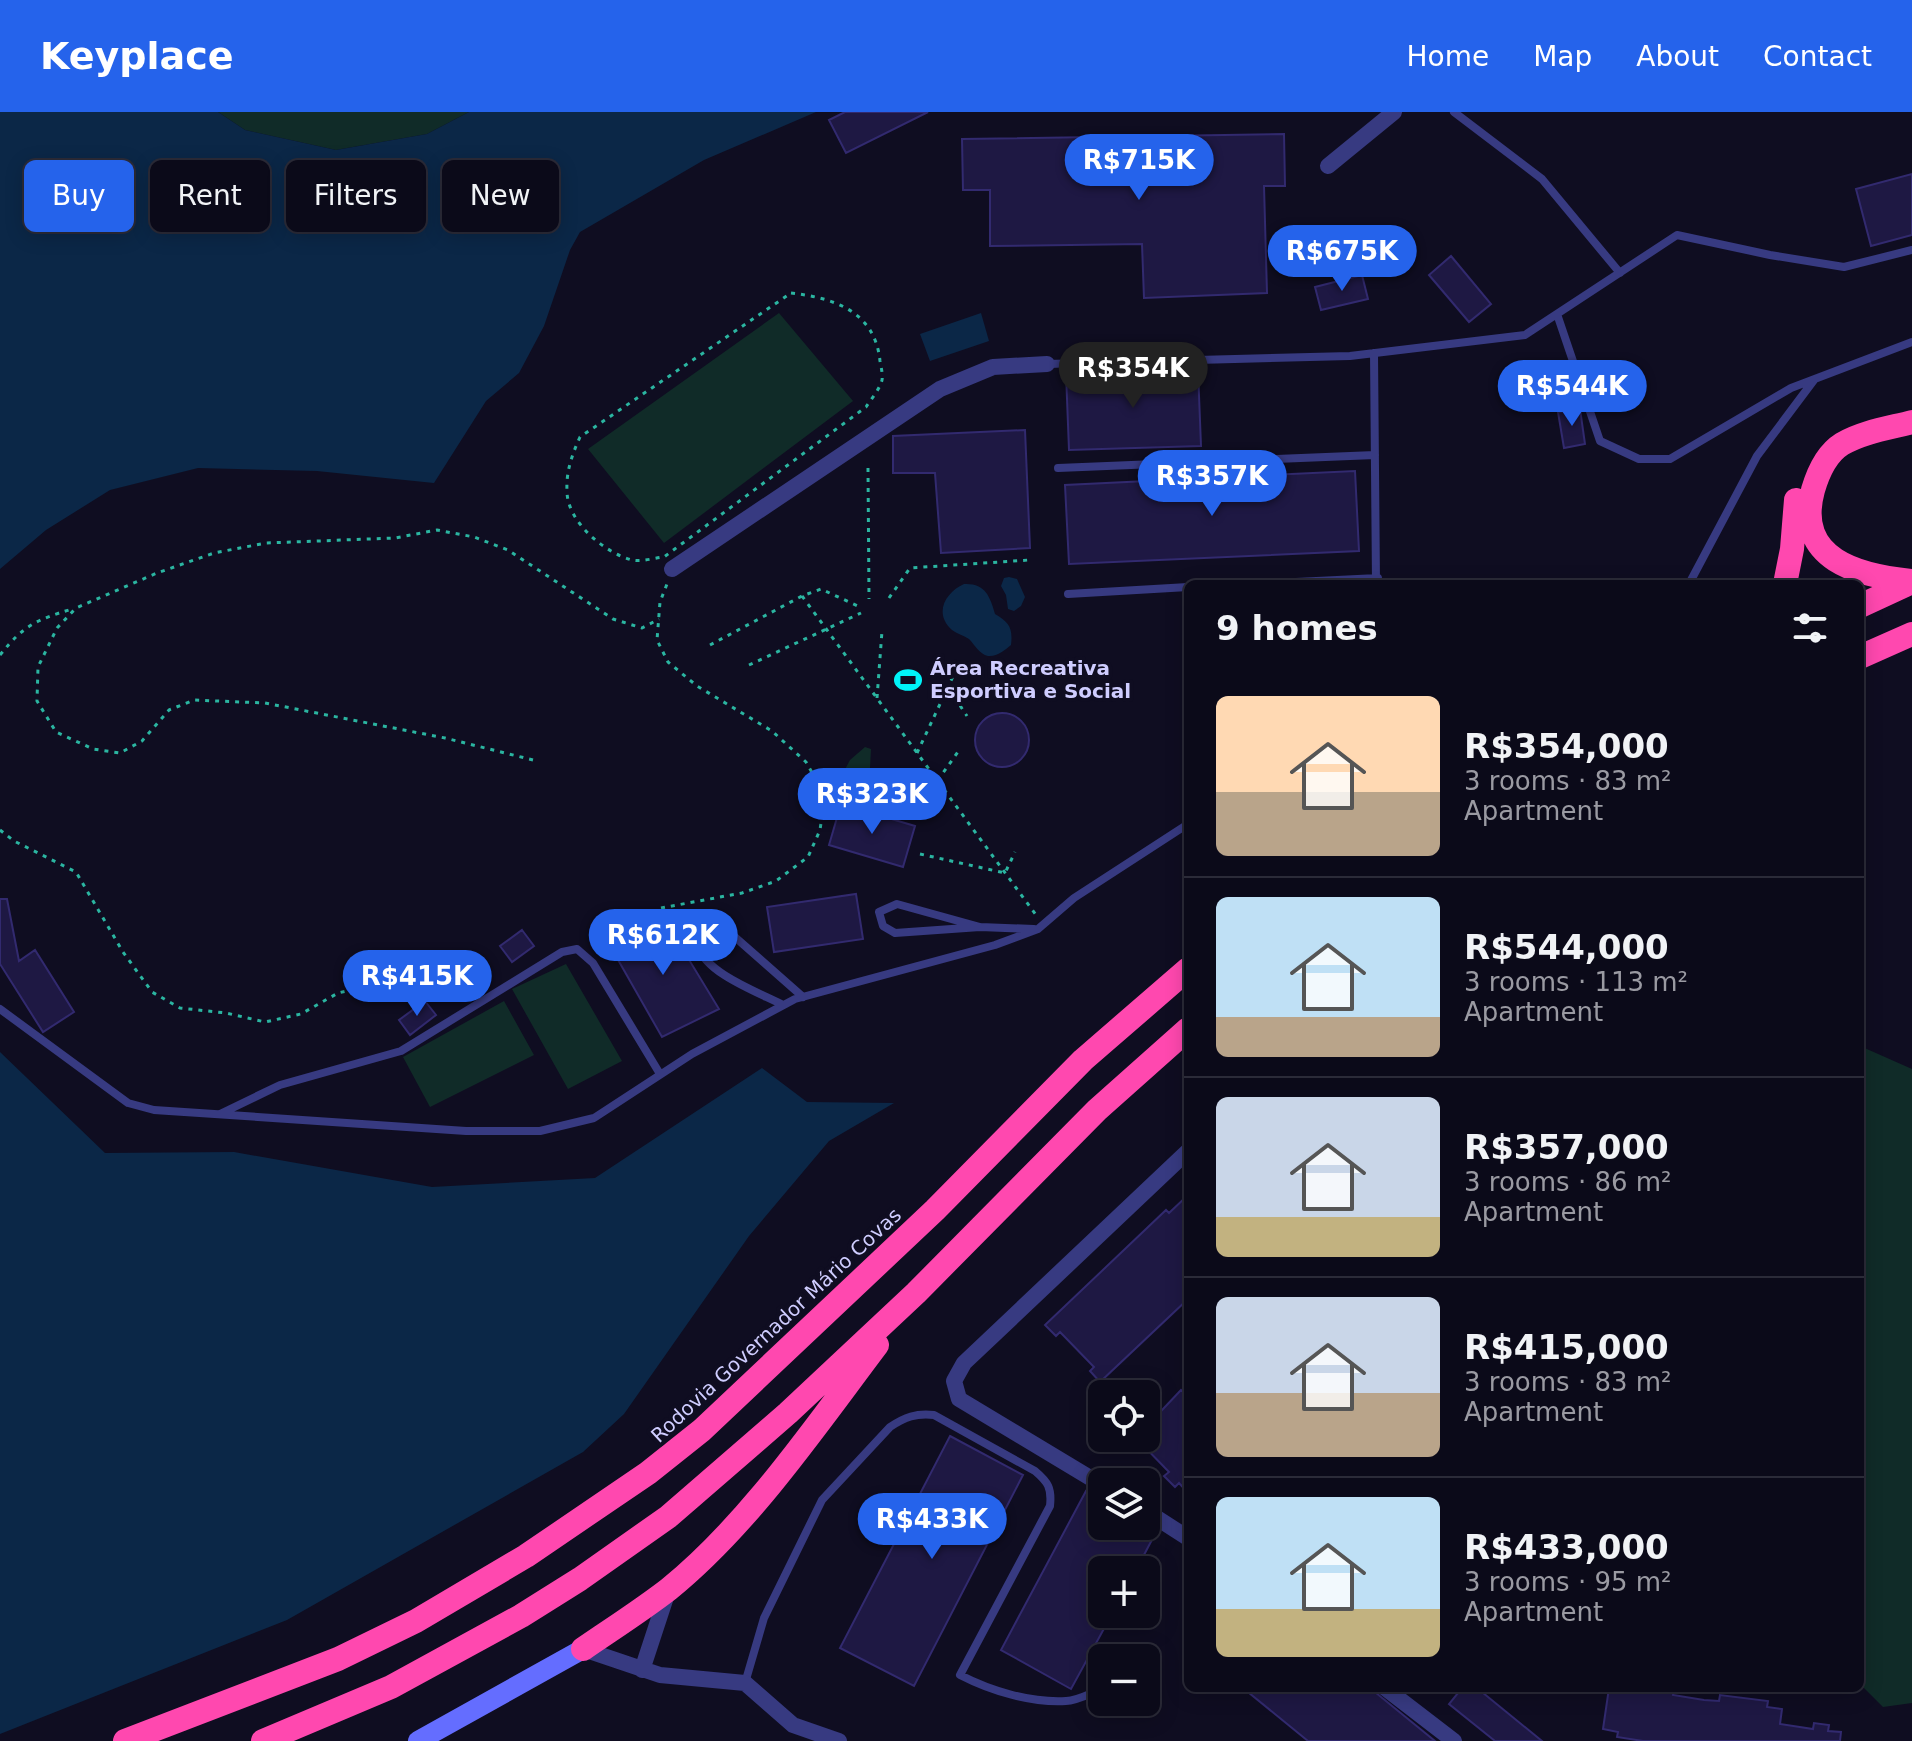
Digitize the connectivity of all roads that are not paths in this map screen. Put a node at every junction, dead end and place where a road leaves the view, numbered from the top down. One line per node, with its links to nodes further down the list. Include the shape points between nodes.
1 (1394, 112): 3 (street)
2 (1454, 112): 5 (lane, via 1542,179)
3 (1328, 166)
4 (1912, 250): 5 (lane, via 1844,267 1677,235)
5 (1620, 273): 6 (lane)
6 (1557, 314): 8 (lane, via 1525,335); 10 (lane, via 1600,441 1639,459 1670,459)
7 (1912, 342): 10 (lane)
8 (1374, 353): 9 (lane); 13 (lane)
9 (1047, 364): 15 (street, via 993,367 940,389)
10 (1814, 379): 17 (lane, via 1757,456)
11 (1912, 406): 18 (highway, via 1834,433 1818,449 1800,480)
12 (1912, 422): 19 (highway, via 1854,438 1833,450 1816,478 1810,521 1818,543 1843,566 1864,575)
13 (1375, 455): 14 (lane); 16 (lane)
14 (1058, 468)
15 (672, 569)
16 (1377, 580)
17 (1691, 580)
18 (1786, 580)
19 (1912, 582): 22 (highway)
20 (1184, 587): 21 (lane)
21 (1068, 594)
22 (1864, 604)
23 (1912, 635): 24 (highway)
24 (1866, 659)
25 (1184, 827): 27 (lane, via 1074,898)
26 (980, 927): 26 (lane, via 897,904 879,912 883,926 895,933); 27 (lane)
27 (1041, 927): 29 (lane, via 995,945)
28 (1184, 972): 46 (highway, Rodovia Governador Mário Covas, via 1083,1060 935,1210 702,1430 648,1473 526,1556 416,1621 338,1659)
29 (803, 997): 30 (lane); 30 (lane, via 728,931 709,932 699,947 701,956 718,972)
30 (783, 1005): 33 (lane)
31 (1, 1011): 34 (lane, via 128,1103)
32 (1184, 1033): 36 (highway, via 1086,1120)
33 (660, 1074): 34 (lane, via 594,1118 540,1131); 34 (lane, via 593,963 577,949 562,952 401,1051 280,1085)
34 (219, 1115)
35 (1184, 1155): 37 (street, via 964,1363 954,1381 959,1399)
36 (916, 1293): 40 (highway, via 733,1527); 47 (highway, via 717,1475 580,1579 391,1687)
37 (1088, 1477)
38 (1160, 1520): 39 (street)
39 (1184, 1535)
40 (668, 1589): 41 (highway); 42 (street)
41 (583, 1649): 42 (street); 48 (main road)
42 (642, 1670): 43 (street)
43 (745, 1683): 45 (lane, via 764,1618 822,1500 890,1427 918,1413 934,1415 1035,1471 1052,1491 1050,1506 960,1675 980,1686 1031,1699 1068,1701); 49 (street, via 793,1725)
44 (1390, 1692): 50 (street)
45 (1088, 1694)
46 (125, 1741)
47 (263, 1741)
48 (418, 1741)
49 (839, 1741)
50 (1454, 1741)

